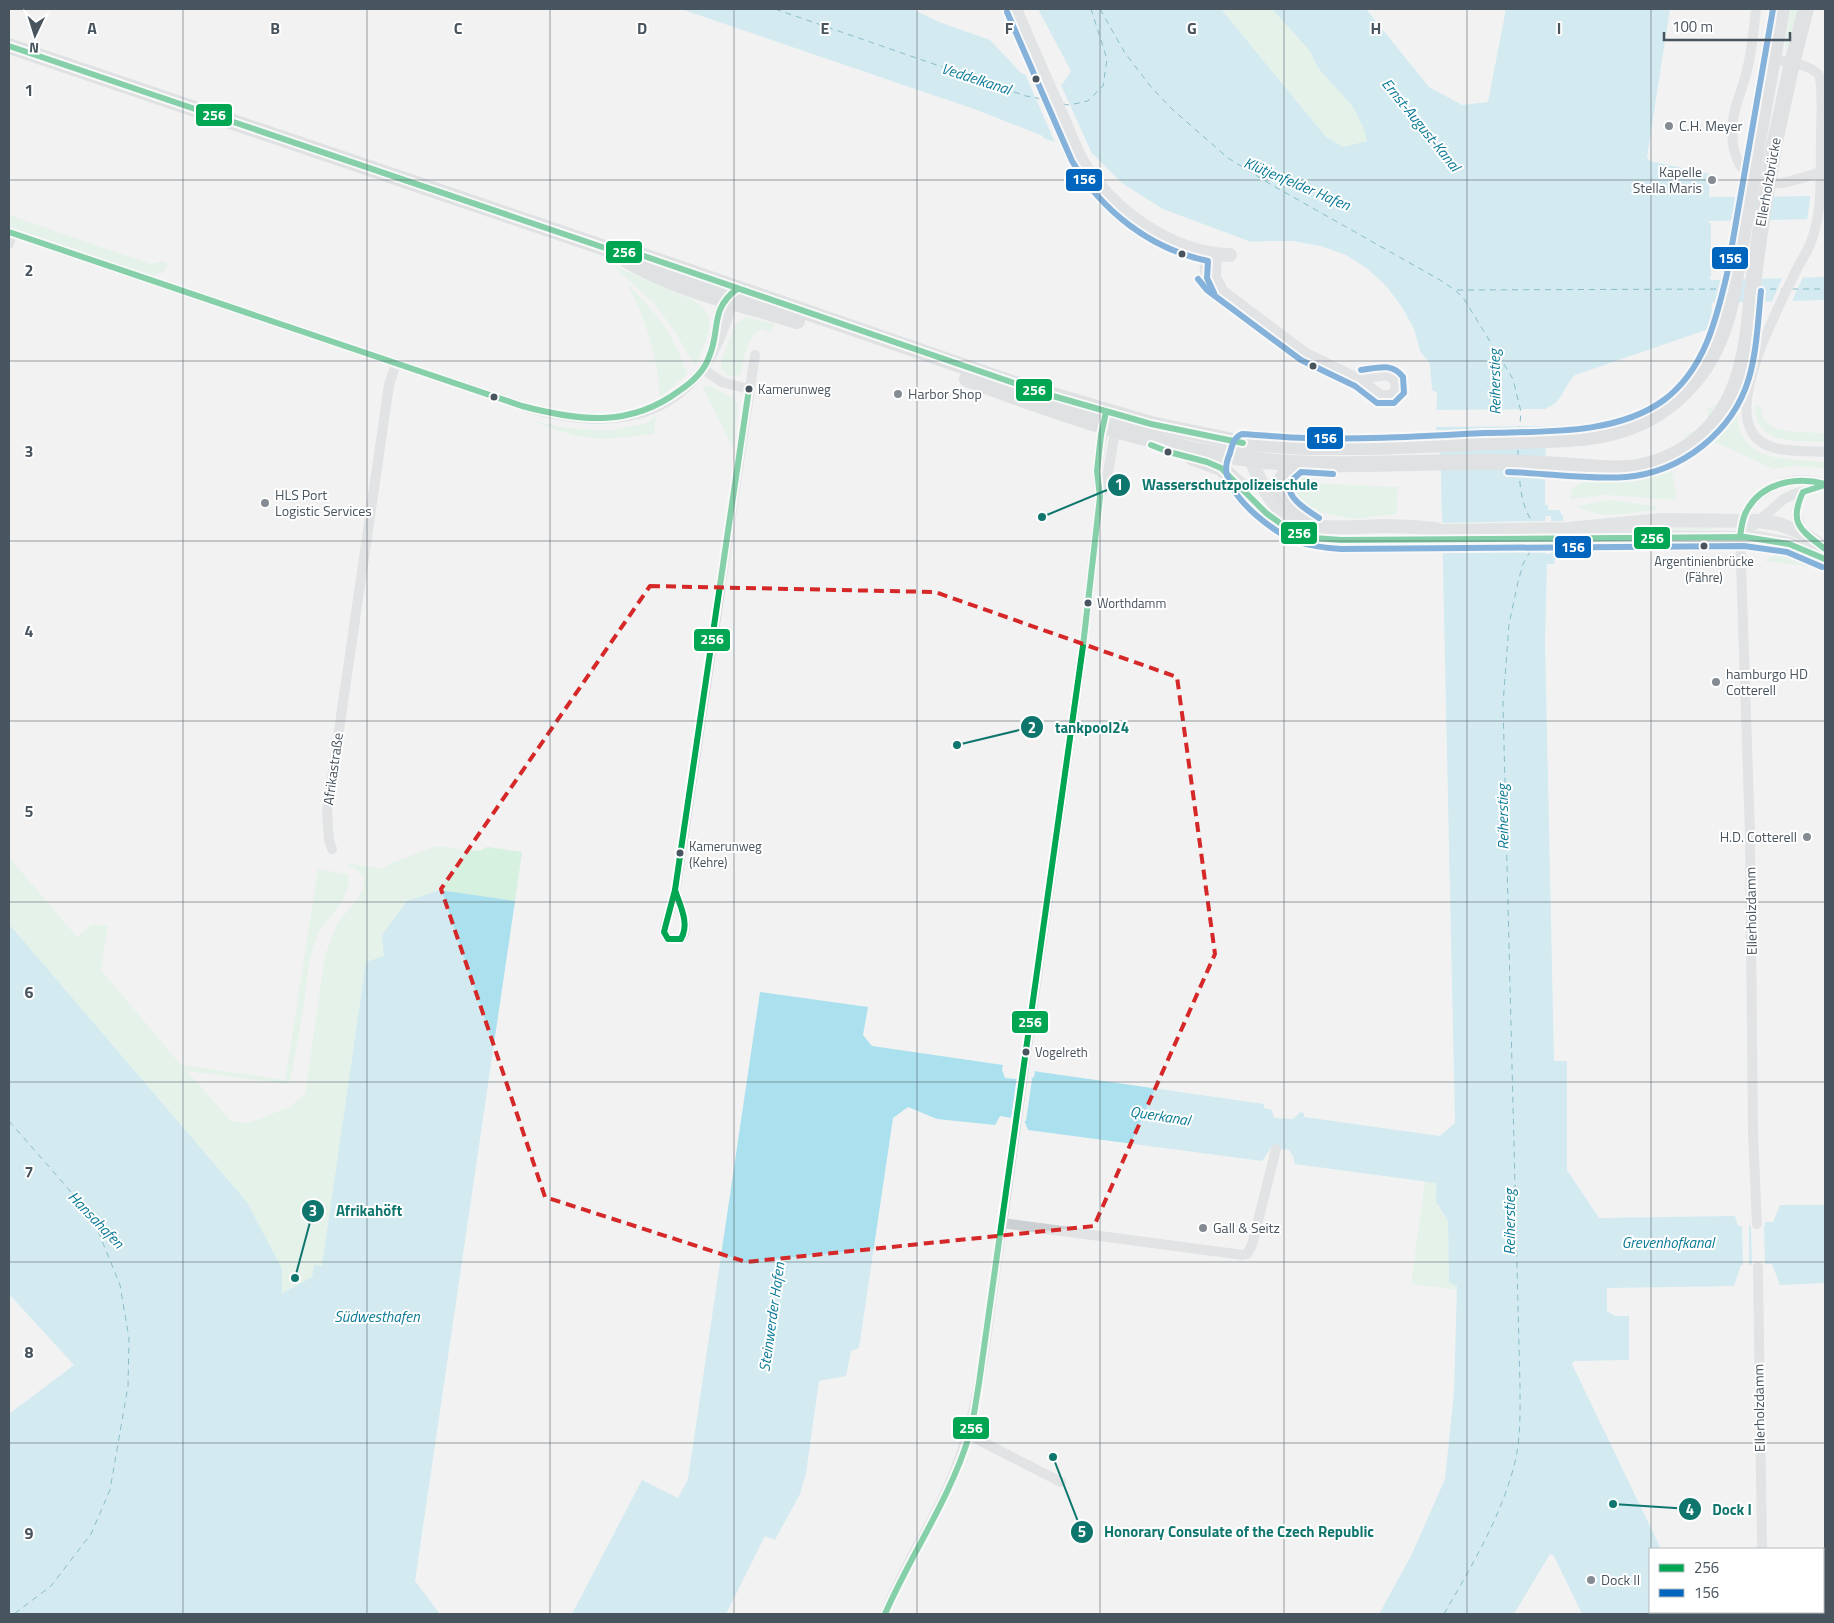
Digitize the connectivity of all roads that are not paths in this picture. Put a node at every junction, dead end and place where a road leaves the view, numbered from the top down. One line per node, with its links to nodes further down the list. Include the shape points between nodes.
1 (1015, 9): 12 (street, via 1078,153 1102,188 1133,216 1166,238 1186,247)
2 (1756, 9): 9 (street, via 1748,68 1734,114 1733,136 1738,161 1750,177 1772,183)
3 (1782, 9): 6 (main road, Ellerholzbrücke)
4 (1806, 9): 7 (main road, Ellerholzbrücke)
5 (9, 46): 13 (main road, via 611,250 636,266 684,286)
6 (1773, 59): 7 (street); 8 (main road, Ellerholzbrücke)
7 (1792, 63): 8 (main road, Ellerholzbrücke); 9 (street, via 1813,70 1820,77)
8 (1766, 144): 22 (main road, Ellerholzbrücke, bridge, via 1718,342 1697,379 1665,409 1619,431 1574,439 1306,447); 23 (main road, Ellerholzbrücke, bridge, via 1760,232 1744,360 1724,410 1693,443 1665,460 1622,468 1495,462)
9 (1822, 172): 21 (street, via 1812,239 1758,355 1746,406 1747,422 1756,438 1770,446)
10 (10, 233): 11 (street); 15 (street)
11 (9, 244)
12 (1217, 254): 17 (street, via 1216,277 1222,289 1306,353)
13 (731, 297): 16 (street, via 717,319 711,356); 19 (main road, via 855,340)
14 (755, 355): 18 (street)
15 (396, 363): 16 (street, via 539,411 588,419 621,418 653,409 692,382); 35 (street, Afrikastraße, via 389,386 327,813)
16 (703, 369): 18 (street, via 722,382)
17 (1360, 379)
18 (750, 389): 36 (street)
19 (1111, 420): 20 (main road); 22 (main road, via 1151,424); 38 (street, via 1097,471 1100,496 1083,646)
20 (1133, 435): 22 (main road); 25 (main road, via 1169,452 1215,465)
21 (1825, 452)
22 (1244, 453): 23 (main road, Ellerholzbrücke); 25 (street, via 1235,470); 29 (street, via 1277,507 1286,515)
23 (1298, 463): 29 (main road, via 1283,476 1280,490 1288,505)
24 (1825, 484): 26 (street); 27 (street, via 1793,480 1773,487 1754,502)
25 (1244, 489)
26 (1803, 492): 28 (street, via 1784,499); 30 (street, via 1796,516)
27 (1743, 520): 28 (street); 29 (street, via 1645,521 1568,529 1440,531); 32 (street, Ellerholzdamm)
28 (1758, 521): 30 (street, via 1779,524); 32 (street)
29 (1313, 525)
30 (1805, 534): 33 (street)
31 (1605, 537): 32 (street)
32 (1743, 537): 34 (street, via 1789,544); 39 (street, Ellerholzdamm)
33 (1825, 549)
34 (1825, 559)
35 (332, 848)
36 (675, 890)
37 (1276, 1149): 38 (street, via 1247,1254 1238,1256)
38 (1002, 1223): 41 (street)
39 (1757, 1224)
40 (1758, 1267): 43 (street, Ellerholzdamm)
41 (968, 1435): 42 (street); 44 (street, via 945,1493)
42 (1061, 1482)
43 (1762, 1548)
44 (885, 1614)

